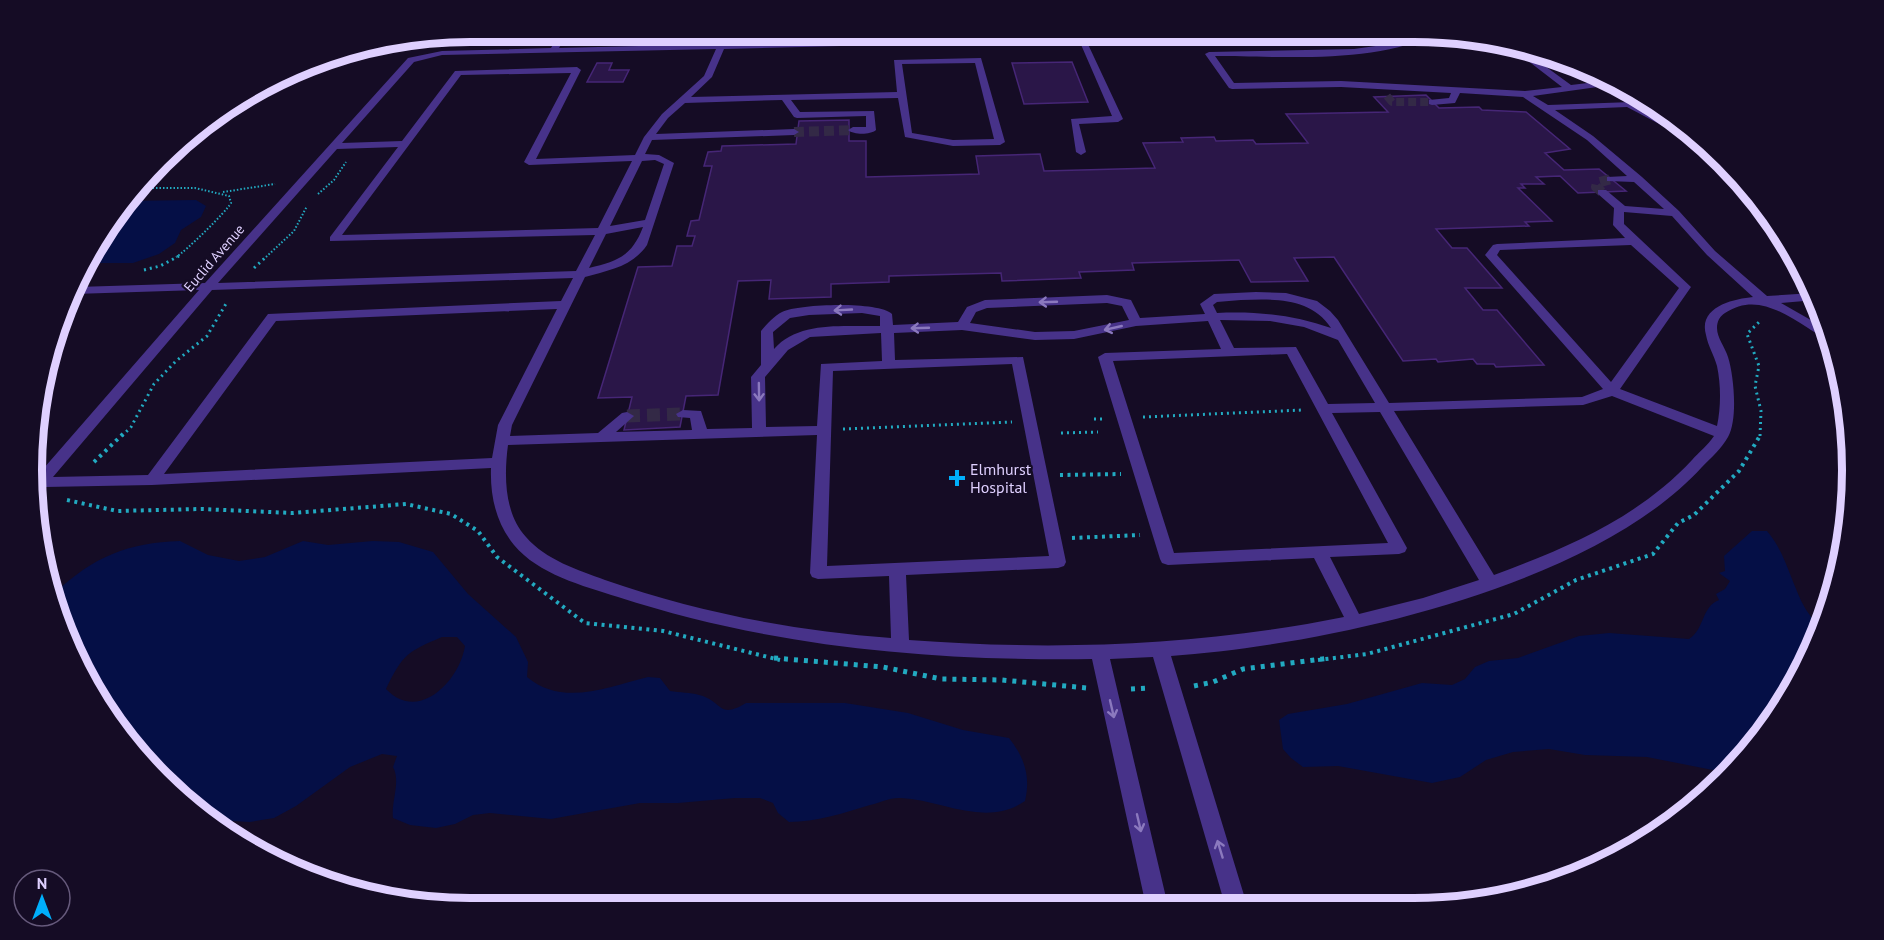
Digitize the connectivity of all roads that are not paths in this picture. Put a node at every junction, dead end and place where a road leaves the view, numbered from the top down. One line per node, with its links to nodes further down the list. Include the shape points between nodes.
1 (558, 42): 7 (street)
2 (724, 42): 6 (street)
3 (947, 42): 6 (street)
4 (1083, 42): 28 (street, via 1118,119 1074,121)
5 (1411, 42): 10 (street, via 1377,50 1209,54 1232,86)
6 (722, 47): 7 (street); 17 (street, via 708,77)
7 (553, 51): 27 (street, Euclid Avenue, via 418,52)
8 (1529, 58): 11 (street)
9 (1595, 83): 11 (street)
10 (1377, 86): 12 (street); 15 (street)
11 (1569, 88): 13 (street)
12 (1456, 92): 13 (street); 18 (street, via 1452,101)
13 (1525, 94): 19 (street)
14 (901, 95): 14 (street, via 908,135 953,143 1000,142 978,60 897,62); 16 (street)
15 (1387, 96)
16 (784, 97): 17 (street); 20 (street)
17 (682, 100): 25 (street)
18 (1432, 102)
19 (1548, 108): 21 (street, via 1629,104); 31 (street)
20 (797, 115): 22 (street, via 871,114 871,130); 24 (street)
21 (1666, 124)
22 (853, 130)
23 (794, 132): 24 (street)
24 (773, 133): 25 (street)
25 (649, 137): 29 (street)
26 (405, 144): 27 (street); 29 (street, via 458,73 577,70 529,162); 36 (street, via 334,239)
27 (333, 146): 39 (street, Euclid Avenue)
28 (1082, 152)
29 (637, 159): 35 (street, via 656,157 669,163); 36 (street)
30 (1611, 179): 31 (street)
31 (1638, 179): 34 (street)
32 (1602, 192): 33 (street)
33 (1619, 208): 34 (street); 37 (street, via 1619,225)
34 (1675, 213): 42 (street, via 1711,253)
35 (649, 223): 36 (street); 38 (street, via 638,251 615,264)
36 (603, 231): 38 (street)
37 (1634, 241): 53 (street, via 1685,287); 53 (street, via 1497,247 1491,255)
38 (581, 274): 39 (street); 43 (street)
39 (208, 287): 40 (street); 65 (street, Euclid Avenue)
40 (82, 291)
41 (1805, 298): 42 (street)
42 (1764, 300): 48 (street); 60 (street, via 1731,305 1713,316 1712,339 1724,369)
43 (565, 304): 63 (street); 66 (street, via 272,317)
44 (1213, 318): 45 (street); 49 (street, via 1270,316); 49 (street, via 1206,304 1214,298 1286,298 1310,302 1324,312); 50 (street)
45 (1136, 322): 46 (street, one-way to 46, via 1074,335 1035,336); 46 (street, one-way to 46, via 1127,303 1107,300 985,304 971,309)
46 (962, 326): 47 (street, one-way to 47)
47 (887, 329): 51 (street); 52 (street, via 807,333 783,347); 52 (street, one-way to 52, via 886,314 862,309 786,315 767,332)
48 (1818, 330)
49 (1343, 337): 54 (street)
50 (1229, 352): 55 (street, via 1291,350); 68 (street, via 1105,357 1168,559)
51 (889, 364): 58 (street, via 826,367); 69 (street, via 1018,360 1058,562)
52 (768, 366): 59 (street, one-way to 59, via 758,376)
53 (1612, 391): 54 (street, via 1583,401); 60 (street)
54 (1383, 408): 55 (street); 70 (street)
55 (1323, 409): 68 (street, via 1399,548)
56 (683, 414): 61 (street, via 696,414)
57 (627, 416): 62 (street)
58 (824, 430): 59 (street); 69 (street, via 818,573)
59 (759, 433): 61 (street)
60 (1723, 434): 70 (street, via 1685,480 1648,509 1583,545)
61 (700, 436): 62 (street)
62 (601, 438): 63 (street)
63 (501, 441): 64 (street)
64 (499, 464): 66 (street); 72 (street, via 499,491 512,530 534,554 578,577 648,601 736,622 835,640)
65 (42, 479)
66 (152, 480): 67 (street)
67 (42, 484)
68 (1319, 551): 71 (street)
69 (897, 569): 72 (street)
70 (1490, 583): 71 (street)
71 (1355, 622): 73 (street, via 1211,646)
72 (900, 646): 74 (street)
73 (1160, 650): 74 (street); 76 (street, one-way to 73)
74 (1099, 652): 75 (street, one-way to 75)
75 (1155, 898)
76 (1234, 898)

